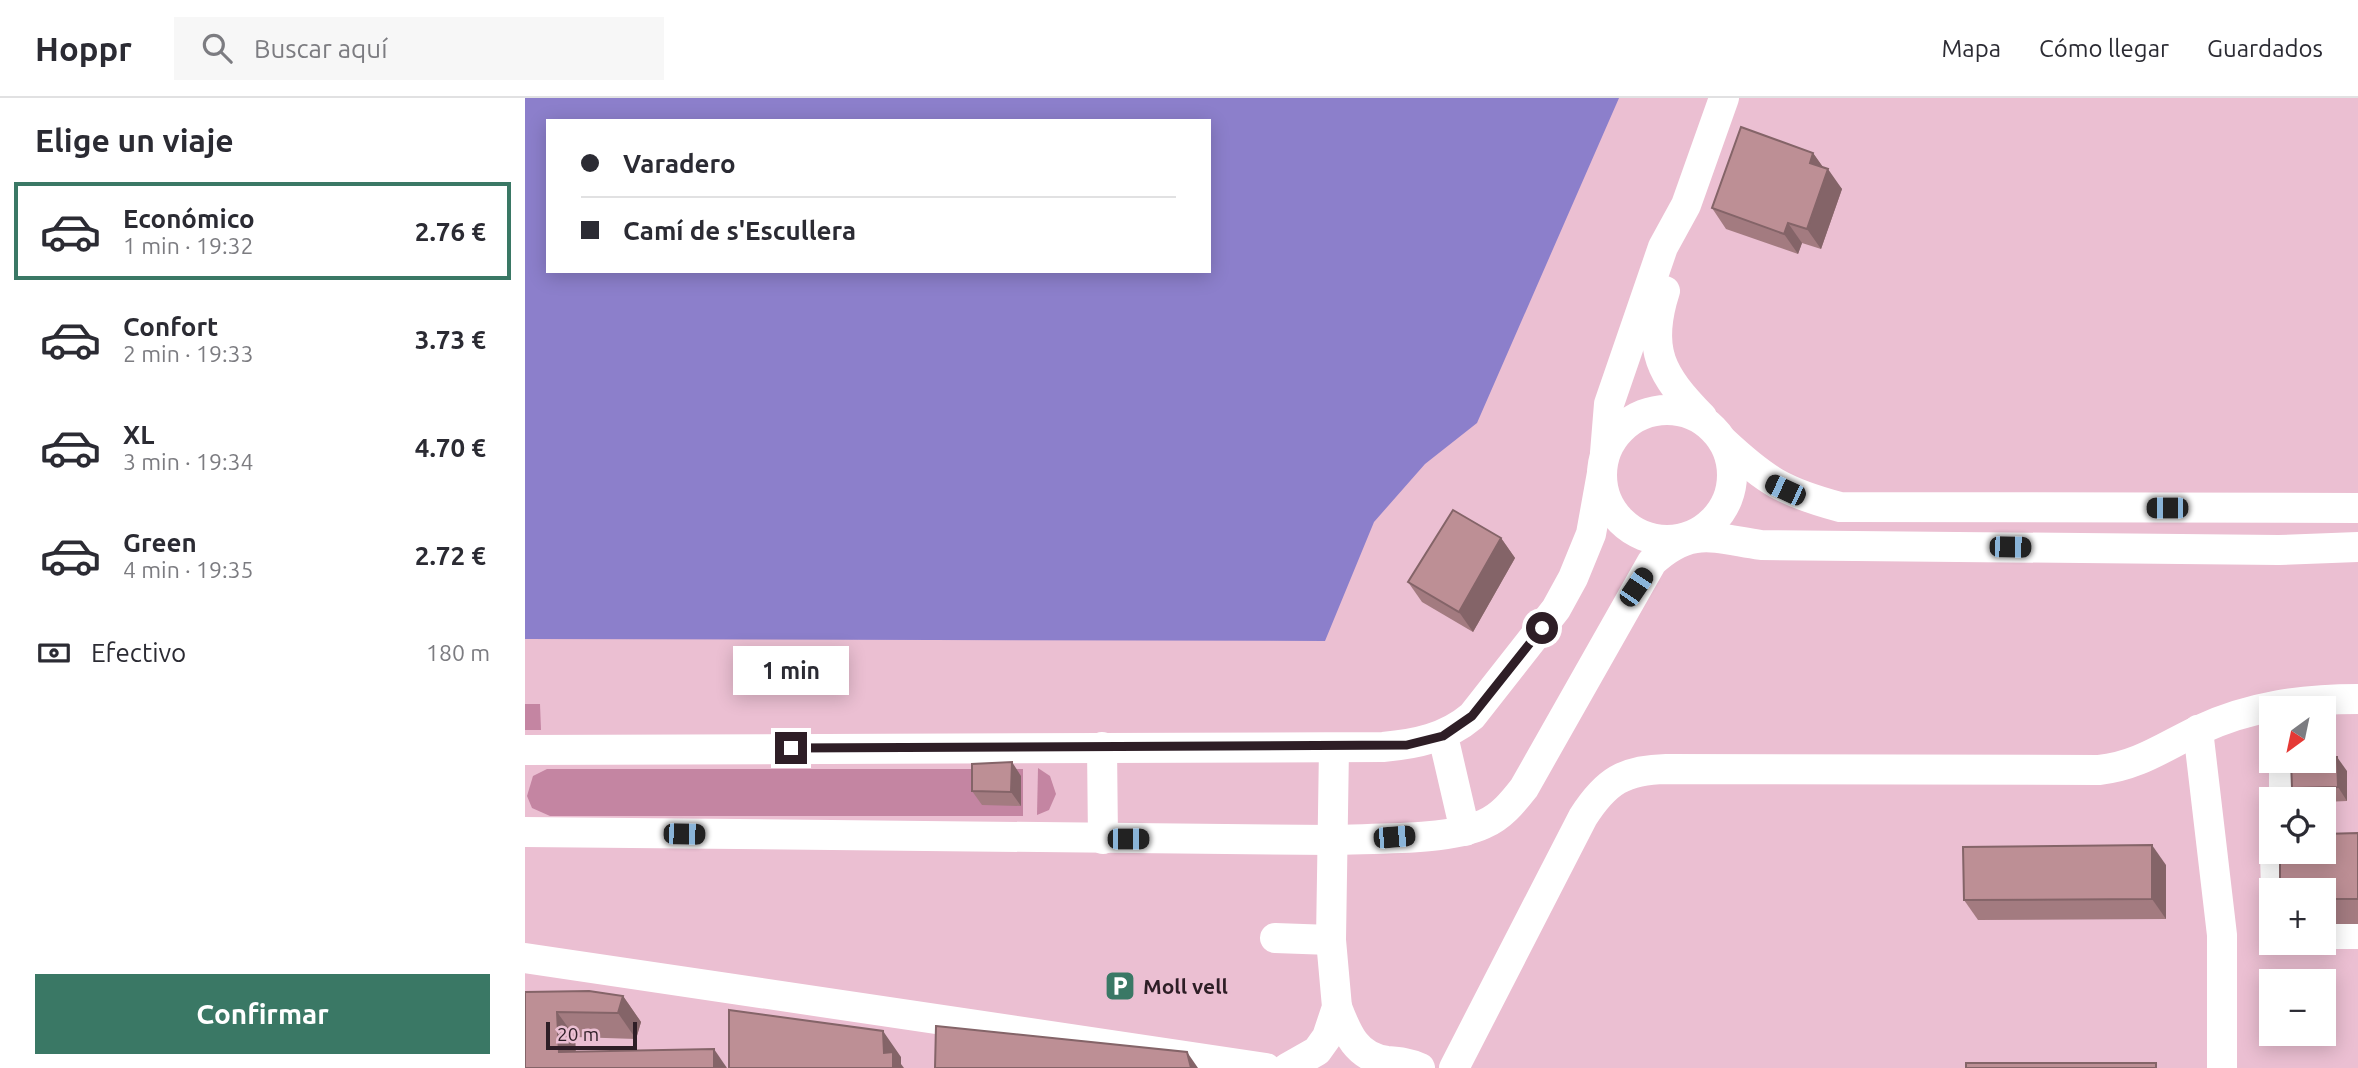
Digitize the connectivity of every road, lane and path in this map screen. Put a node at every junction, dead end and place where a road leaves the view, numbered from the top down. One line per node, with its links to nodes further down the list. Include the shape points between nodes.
1 (1724, 98): 2 (street)
2 (1686, 205): 3 (street, via 1655,337 1673,387); 4 (street, via 1663,247 1609,404)
3 (1717, 433): 4 (street, via 1692,414 1650,411 1615,434); 5 (street, via 1772,484 1840,507); 6 (street, via 1732,463 1732,485 1725,506 1712,523)
4 (1603, 463): 6 (street, via 1605,495 1629,528 1649,538); 12 (street, via 1584,556 1556,609 1472,716)
5 (2358, 508)
6 (1693, 536): 7 (street, via 1761,545); 16 (street, via 1668,548 1653,562 1524,788 1504,811)
7 (2358, 547)
8 (2358, 699): 9 (street)
9 (2336, 701)
10 (2259, 710): 11 (street)
11 (2198, 730): 29 (street, via 2146,759 2099,770 1666,769 1626,774 1595,798 1583,817); 30 (street, via 2222,934)
12 (1443, 736): 14 (street, via 1407,745); 16 (street)
13 (1103, 747): 14 (street); 15 (street); 18 (street)
14 (1334, 748): 19 (street)
15 (525, 750)
16 (1465, 831): 19 (street)
17 (525, 832): 18 (street)
18 (1103, 839): 19 (street)
19 (1332, 840): 23 (street)
20 (2336, 934): 21 (street)
21 (2358, 934)
22 (1275, 938): 23 (street)
23 (1331, 940): 25 (street)
24 (525, 958): 26 (street, via 937,1030)
25 (1337, 1007): 27 (street, via 1317,1051); 28 (street, via 1349,1037 1365,1054)
26 (1266, 1068)
27 (1287, 1068)
28 (1420, 1068)
29 (1454, 1068)
30 (2223, 1068)

